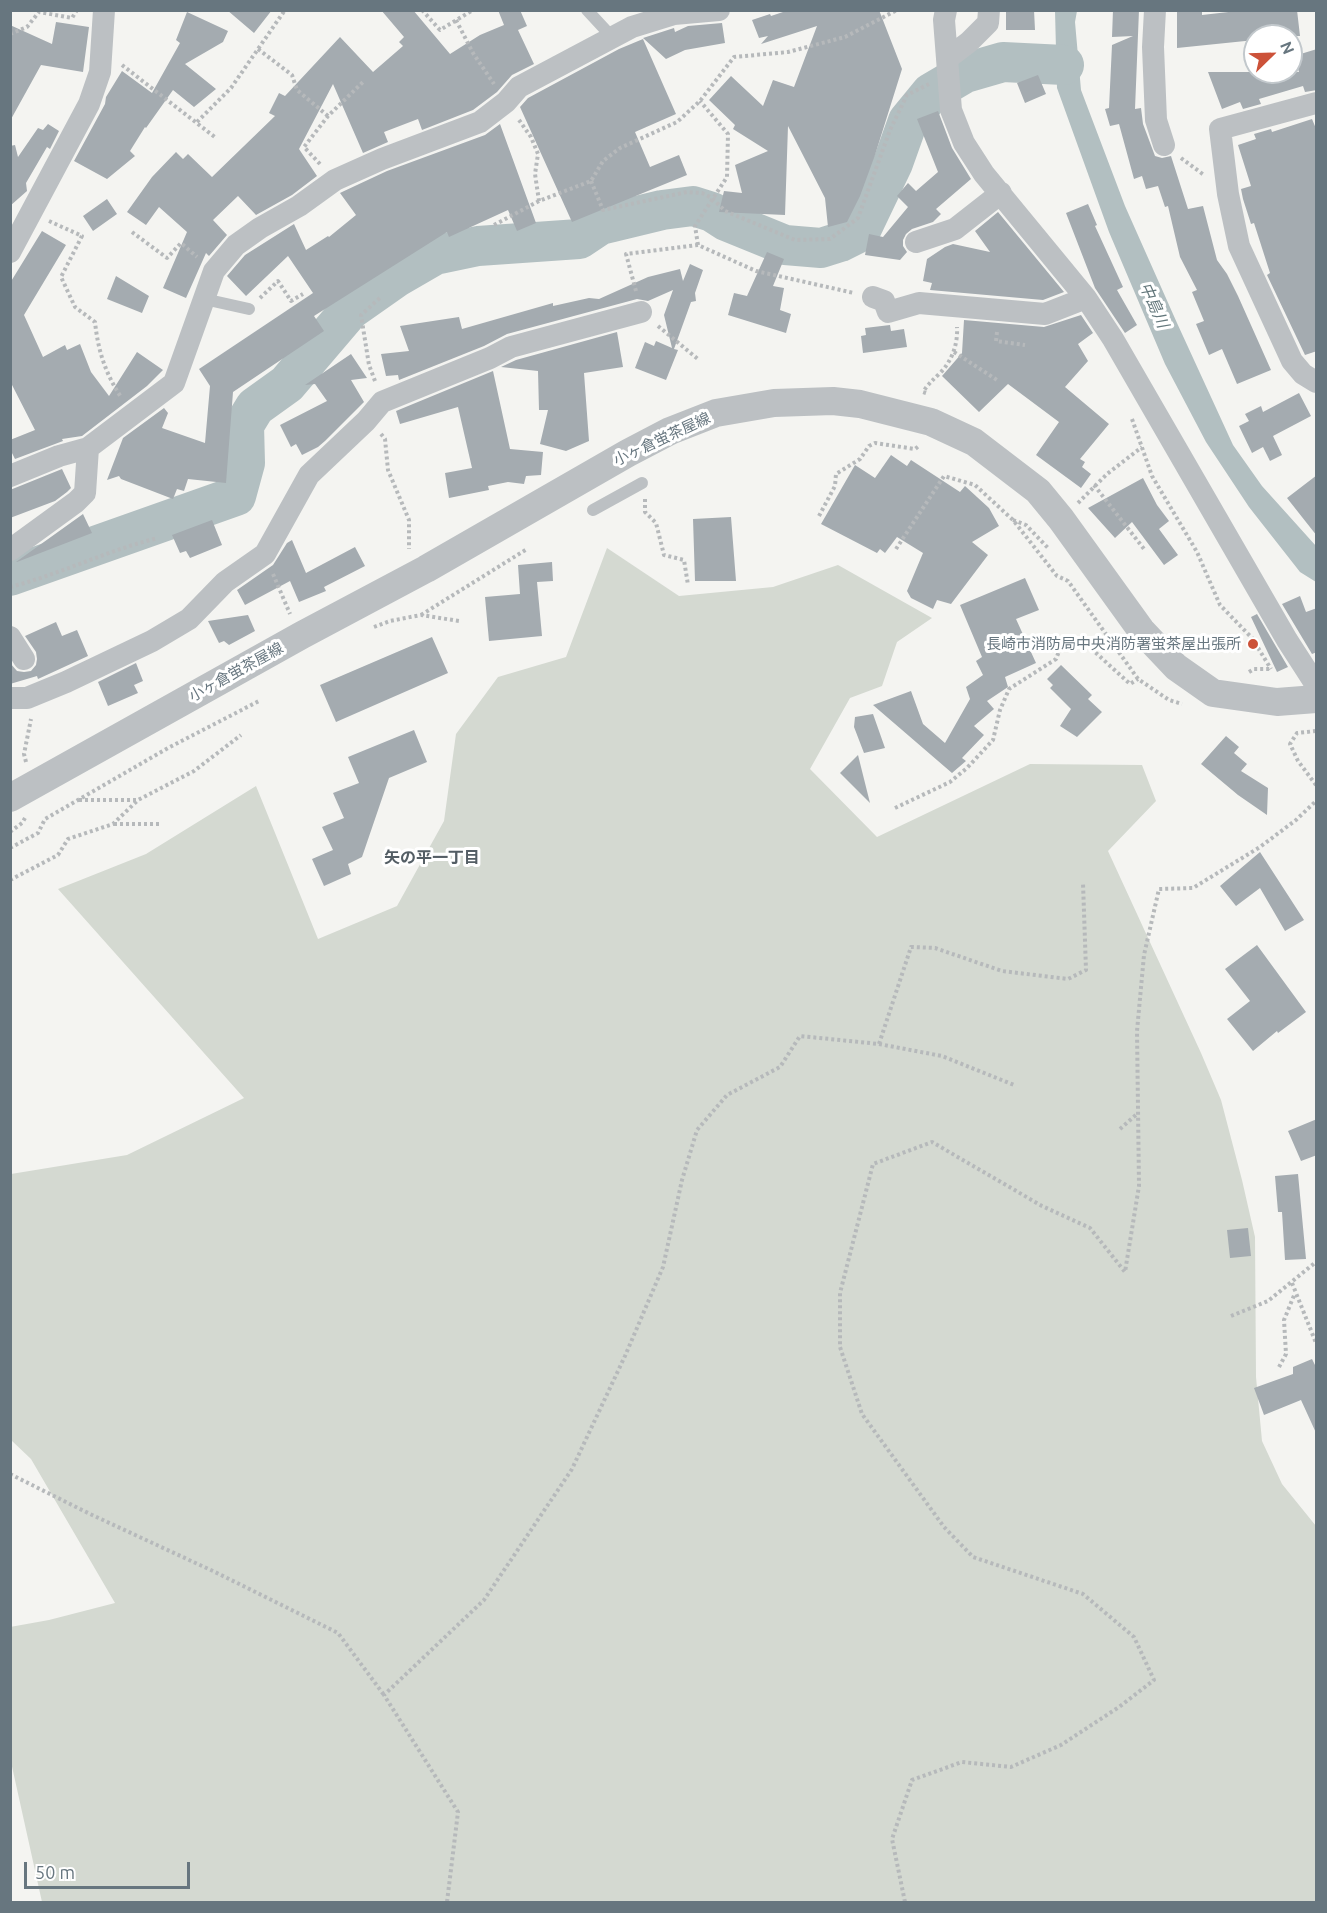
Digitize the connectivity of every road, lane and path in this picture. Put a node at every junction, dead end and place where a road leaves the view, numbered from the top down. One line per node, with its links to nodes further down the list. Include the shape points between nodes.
1 (77, 10): 13 (path, via 72,18 39,12 27,27)
2 (104, 10): 16 (street)
3 (285, 10): 15 (path)
4 (422, 10): 12 (path, via 440,30)
5 (473, 10): 12 (path)
6 (587, 10): 14 (lane)
7 (719, 10): 14 (street, via 674,14 632,27)
8 (897, 10): 19 (path, via 845,37 788,52 734,57)
9 (946, 10): 17 (street)
10 (989, 10): 17 (street, via 988,23 969,42)
11 (1155, 10): 25 (street, via 1155,120)
12 (456, 20): 20 (path, via 472,53)
13 (10, 34)
14 (612, 38): 20 (street, via 519,87)
15 (258, 49): 22 (path, via 292,75 297,90); 23 (path, via 231,88)
16 (103, 51): 23 (path); 32 (street, via 89,104)
17 (949, 77): 28 (street, via 951,110 964,143); 30 (path, via 907,95 858,218 830,239 795,240 725,211)
18 (364, 81): 22 (path)
19 (700, 101): 27 (path, via 677,122 620,148 603,161); 30 (path, via 728,134 728,177)
20 (506, 102): 31 (path, via 538,154 535,174); 38 (street, via 480,122 334,180 236,245)
21 (1317, 103): 29 (street, via 1220,129)
22 (328, 116): 26 (path)
23 (197, 122): 24 (path)
24 (216, 138)
25 (1164, 145): 29 (path)
26 (304, 147)
27 (591, 181): 30 (path, via 603,210 687,192); 31 (path)
28 (1001, 193): 35 (street, via 955,229); 42 (street)
29 (1228, 194): 50 (street, via 1239,246 1292,361)
30 (712, 198): 36 (path, via 695,226)
31 (539, 201): 33 (path)
32 (32, 214): 37 (street); 53 (path, via 82,236 61,277 75,308 95,322 98,350 112,383)
33 (494, 225)
34 (132, 232): 38 (path, via 167,258 181,243)
35 (916, 242)
36 (698, 244): 41 (path, via 756,271); 46 (path, via 626,254)
37 (10, 252)
38 (214, 271): 43 (street)
39 (303, 294): 45 (path, via 291,301 279,281)
40 (381, 297): 52 (path, via 361,315 369,365)
41 (873, 297): 44 (street, via 884,301 888,312 919,303)
42 (1086, 298): 44 (street, via 1045,314); 82 (street)
43 (204, 299): 45 (lane); 53 (street, via 174,383)
44 (955, 306): 47 (path)
45 (249, 309)
46 (641, 312): 48 (path); 52 (street, via 511,347)
47 (954, 352): 49 (path); 51 (path, via 923,392)
48 (699, 360)
49 (998, 380)
50 (1317, 382)
51 (931, 395)
52 (382, 402): 54 (street)
53 (133, 416): 56 (street)
54 (366, 421): 70 (path, via 385,439 388,470 409,520); 71 (street, via 309,475)
55 (921, 444): 62 (path, via 915,449 875,443 869,446 860,459 836,474 835,486)
56 (88, 448): 57 (street); 68 (street, via 85,493)
57 (10, 476)
58 (642, 483): 61 (lane); 72 (path, via 646,488 645,512 656,523 664,555 684,560)
59 (1094, 485): 60 (path); 67 (path); 80 (path, via 1142,446 1152,476 1197,552 1220,605 1252,638 1271,669 1254,669)
60 (1076, 506)
61 (593, 510)
62 (819, 516)
63 (1013, 520): 66 (path, via 975,485 944,476); 69 (path, via 1026,525); 81 (path, via 1057,576 1068,581)
64 (158, 538): 73 (path)
65 (527, 549): 74 (path)
66 (896, 549)
67 (1144, 549)
68 (10, 550)
69 (1051, 550)
70 (410, 553)
71 (265, 554): 75 (path); 83 (street, via 225,582 189,619 109,662)
72 (688, 585)
73 (10, 587)
74 (421, 615): 76 (path); 77 (path, via 375,627)
75 (292, 619)
76 (459, 621)
77 (369, 625)
78 (10, 637): 79 (street)
79 (24, 659)
80 (1245, 675)
81 (1137, 679): 86 (path, via 1170,700); 95 (path, via 1130,684 1074,637 1063,641 1056,659 1009,689 993,740 966,768 950,782)
82 (1317, 685)
83 (19, 698): 89 (path, via 31,722)
84 (1317, 699): 91 (street, 小ヶ倉蛍茶屋線, via 1277,702 1214,693 1176,667 1141,630 1038,491 974,442 930,422 860,404 774,403 716,413 670,431)
85 (259, 700): 92 (path)
86 (1191, 707)
87 (1317, 731): 90 (path, via 1297,733 1290,744)
88 (241, 735): 93 (path, via 194,771)
89 (24, 754)
90 (1317, 785)
91 (10, 798)
92 (78, 800): 93 (path); 98 (path, via 45,819 38,833)
93 (138, 800): 96 (path)
94 (1317, 801): 103 (path, via 1260,847 1192,888 1159,889 1144,955 1137,1031)
95 (895, 808)
96 (113, 824): 97 (path); 99 (path, via 68,839 58,855)
97 (160, 824)
98 (10, 848)
99 (10, 880)
100 (1083, 883): 101 (path, via 1086,970 1068,979 1002,971 935,948 910,947)
101 (879, 1044): 102 (path, via 942,1056); 112 (path, via 800,1036 780,1067 727,1095 696,1130 663,1267 572,1469 484,1600)
102 (1014, 1085)
103 (1138, 1114): 104 (path); 114 (path, via 1139,1186 1125,1272 1090,1228 1042,1206 932,1142 873,1164 840,1293 840,1347 862,1414 944,1527 974,1557 1083,1594 1134,1637 1154,1680 1061,1745 1011,1767 962,1762 912,1780 892,1839)
104 (1120, 1129)
105 (1317, 1262): 106 (path)
106 (1292, 1283): 107 (path); 108 (path, via 1268,1300)
107 (1295, 1293): 109 (path); 110 (path, via 1284,1320 1286,1354)
108 (1231, 1316)
109 (1317, 1343)
110 (1278, 1367)
111 (10, 1474): 112 (path, via 338,1633)
112 (384, 1695): 113 (path, via 458,1812)
113 (447, 1902)
114 (905, 1902)

